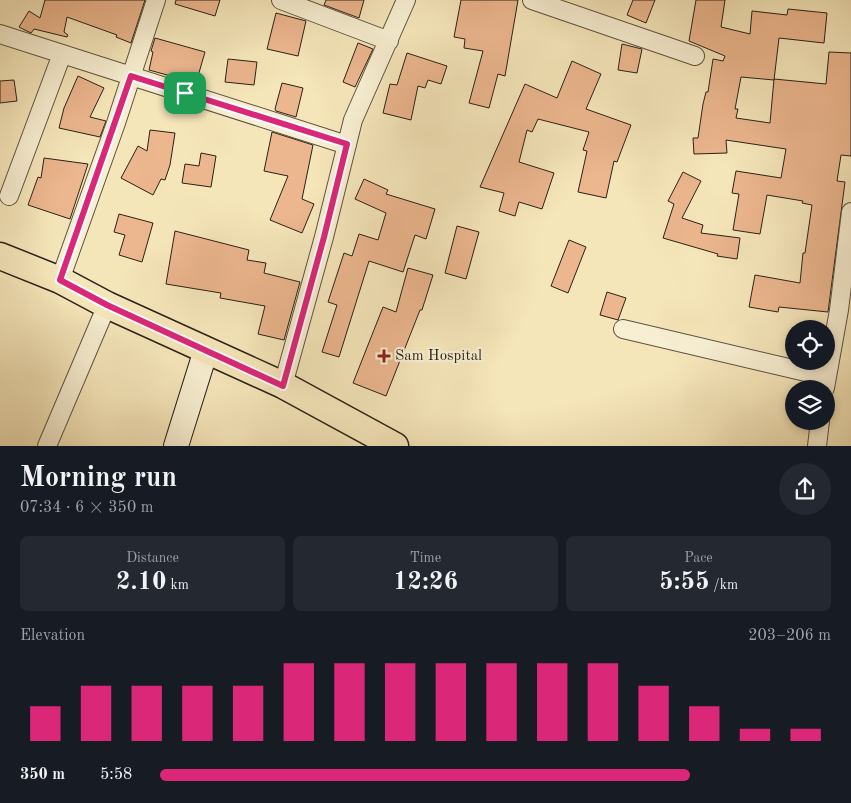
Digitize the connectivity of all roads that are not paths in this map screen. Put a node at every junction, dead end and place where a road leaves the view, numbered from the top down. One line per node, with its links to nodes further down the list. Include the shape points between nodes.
1 (156, 0): 9 (street)
2 (281, 0): 6 (street)
3 (406, 0): 6 (street)
4 (532, 0): 8 (street)
5 (0, 34): 7 (street)
6 (389, 41): 10 (street, via 353,120)
7 (62, 54): 9 (street); 11 (street)
8 (695, 56)
9 (131, 76): 10 (street); 14 (street)
10 (347, 144): 21 (street)
11 (9, 196)
12 (851, 212): 16 (street)
13 (1, 258): 14 (main road)
14 (60, 280): 15 (main road)
15 (107, 305): 18 (main road); 23 (street)
16 (845, 311): 20 (street)
17 (623, 329): 19 (street)
18 (206, 350): 21 (main road); 24 (street)
19 (815, 380)
20 (827, 380)
21 (283, 386): 25 (main road)
22 (819, 430): 26 (street)
23 (47, 446)
24 (176, 446)
25 (395, 446)
26 (817, 446)

